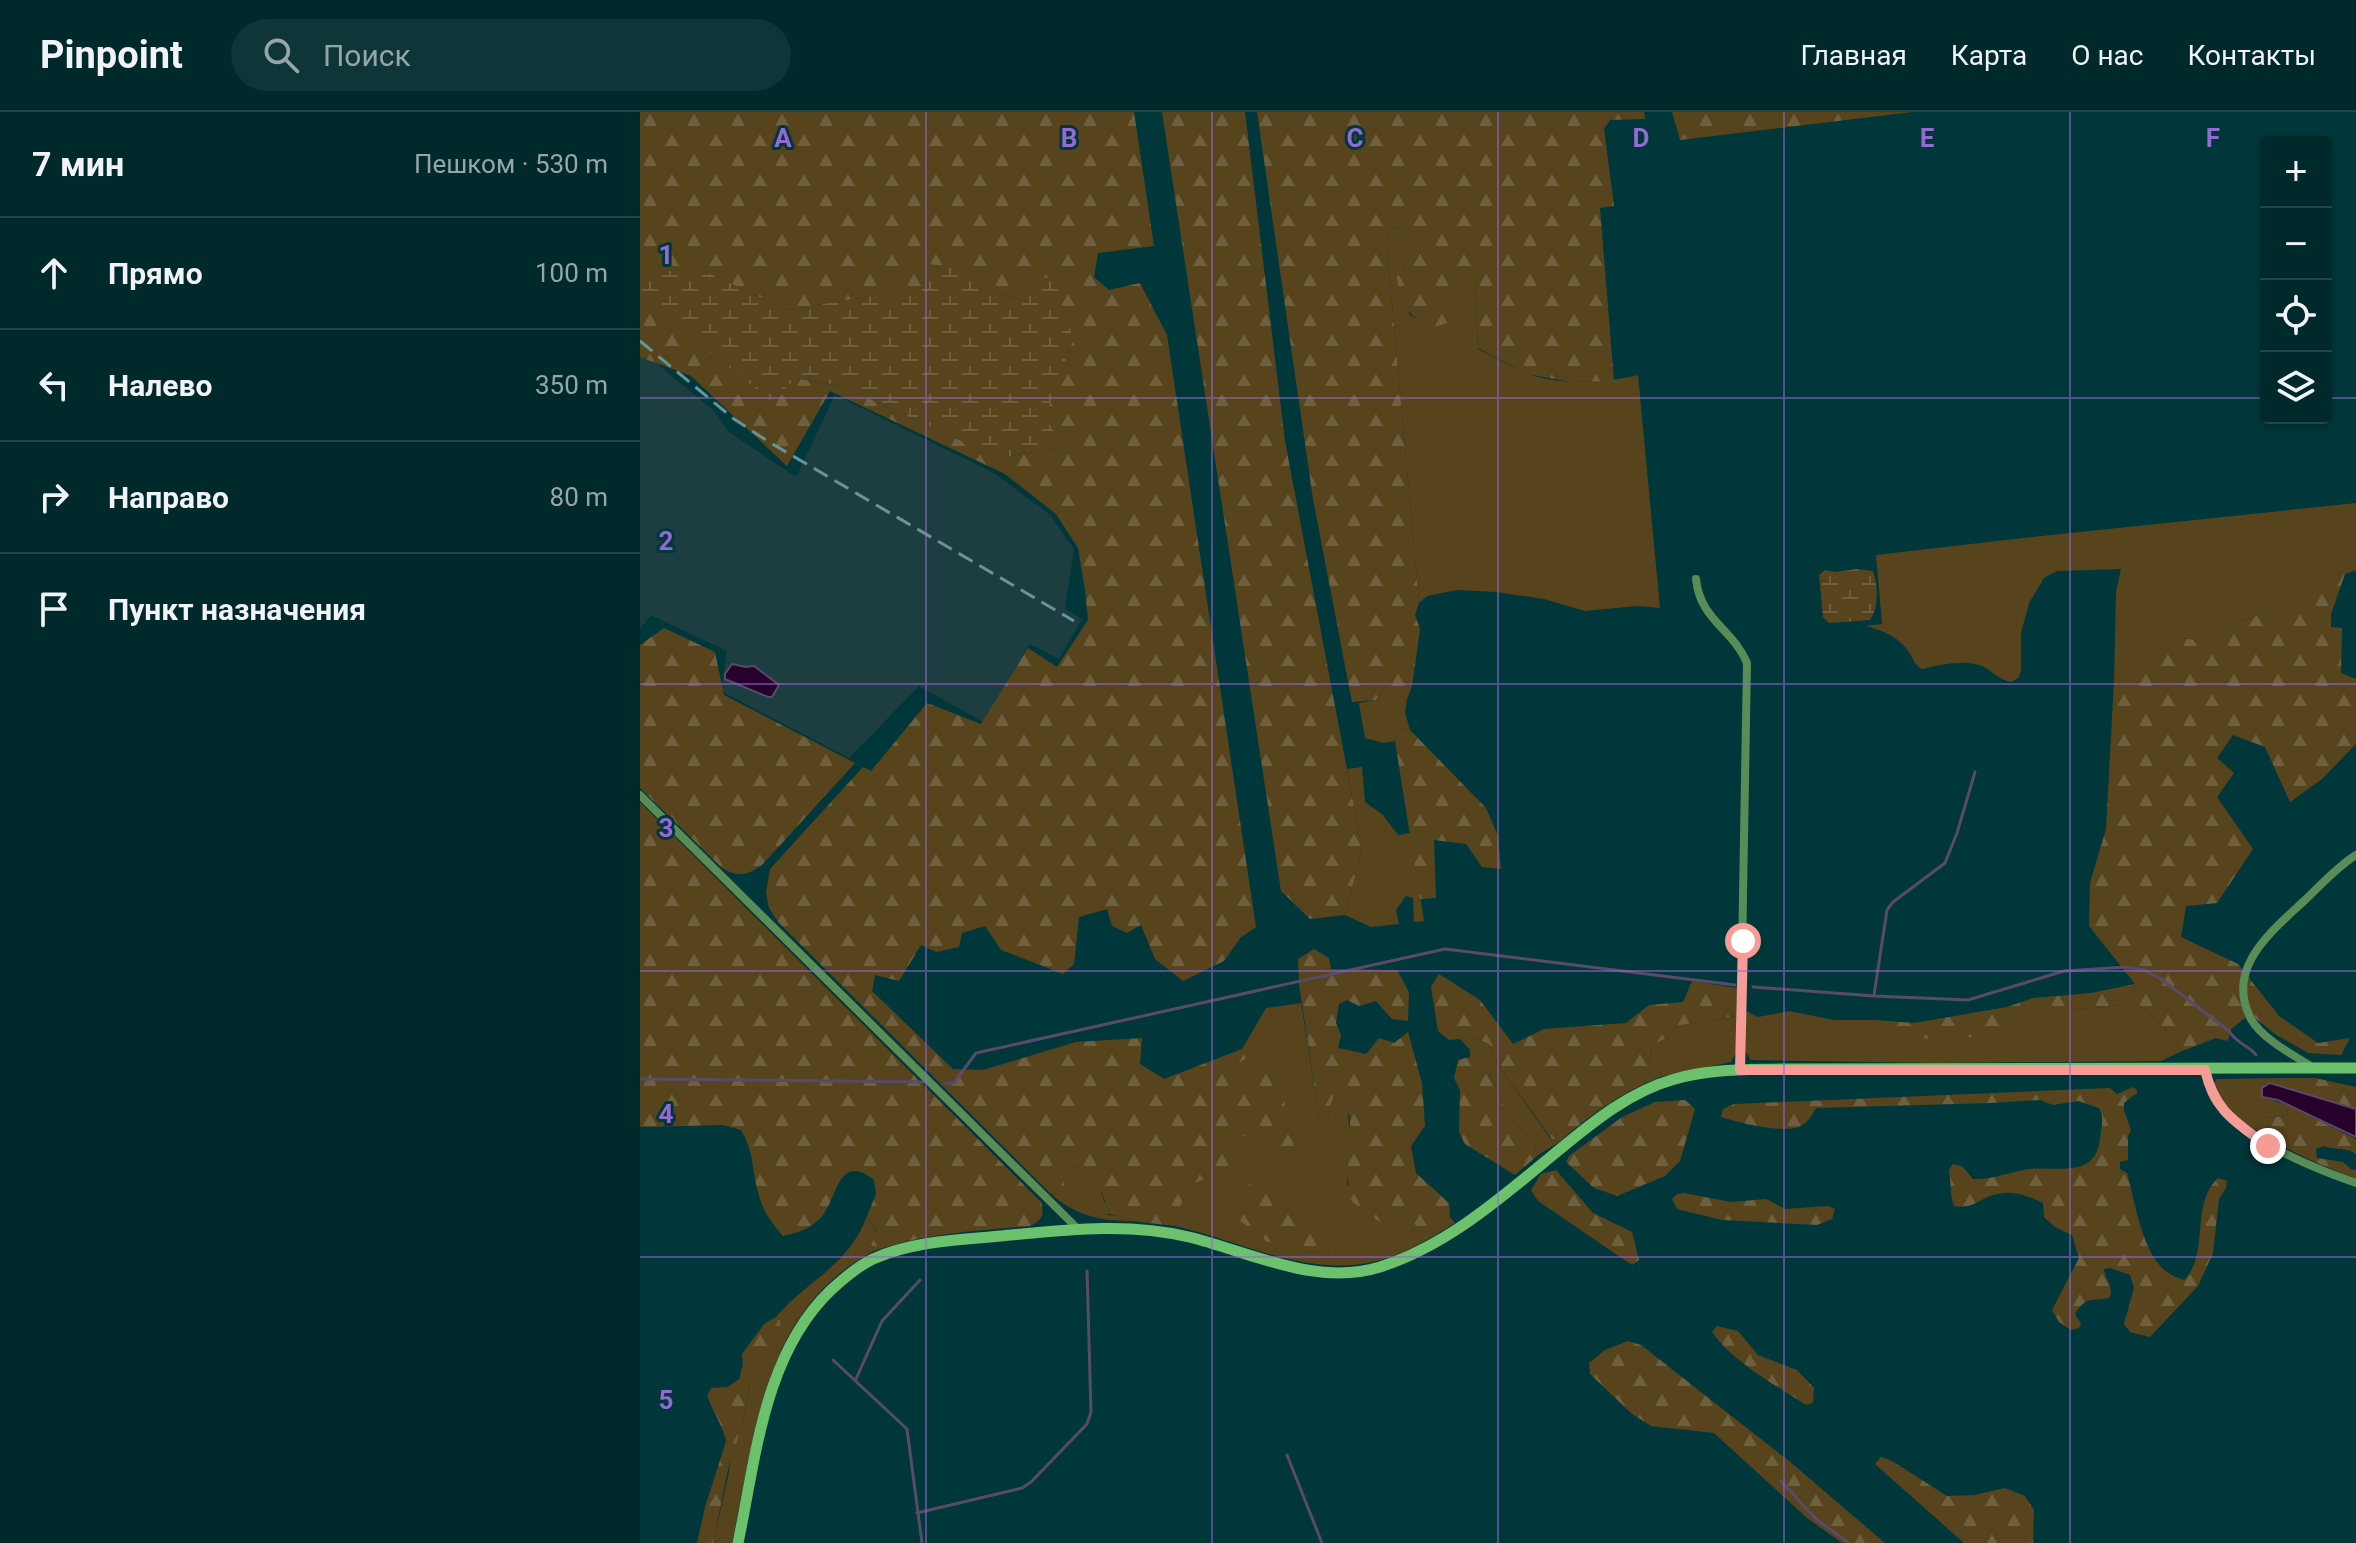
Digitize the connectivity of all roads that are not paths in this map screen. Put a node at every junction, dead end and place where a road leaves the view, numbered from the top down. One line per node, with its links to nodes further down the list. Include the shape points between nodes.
1 (1696, 579): 6 (street, via 1704,608 1747,663)
2 (640, 795): 9 (street)
3 (2356, 855): 5 (street, via 2278,924 2245,972 2243,990 2252,1021)
4 (2356, 1068): 5 (main road)
5 (2315, 1069): 7 (main road)
6 (1740, 1070): 7 (main road); 9 (main road, via 1705,1072 1644,1090 1582,1131 1458,1229 1375,1269 1314,1271 1155,1230)
7 (2205, 1070): 8 (street, via 2218,1105 2231,1119 2279,1151)
8 (2356, 1183)
9 (1077, 1228): 10 (main road, via 905,1248 871,1260 844,1278 800,1327 785,1356 764,1418)
10 (738, 1543)

